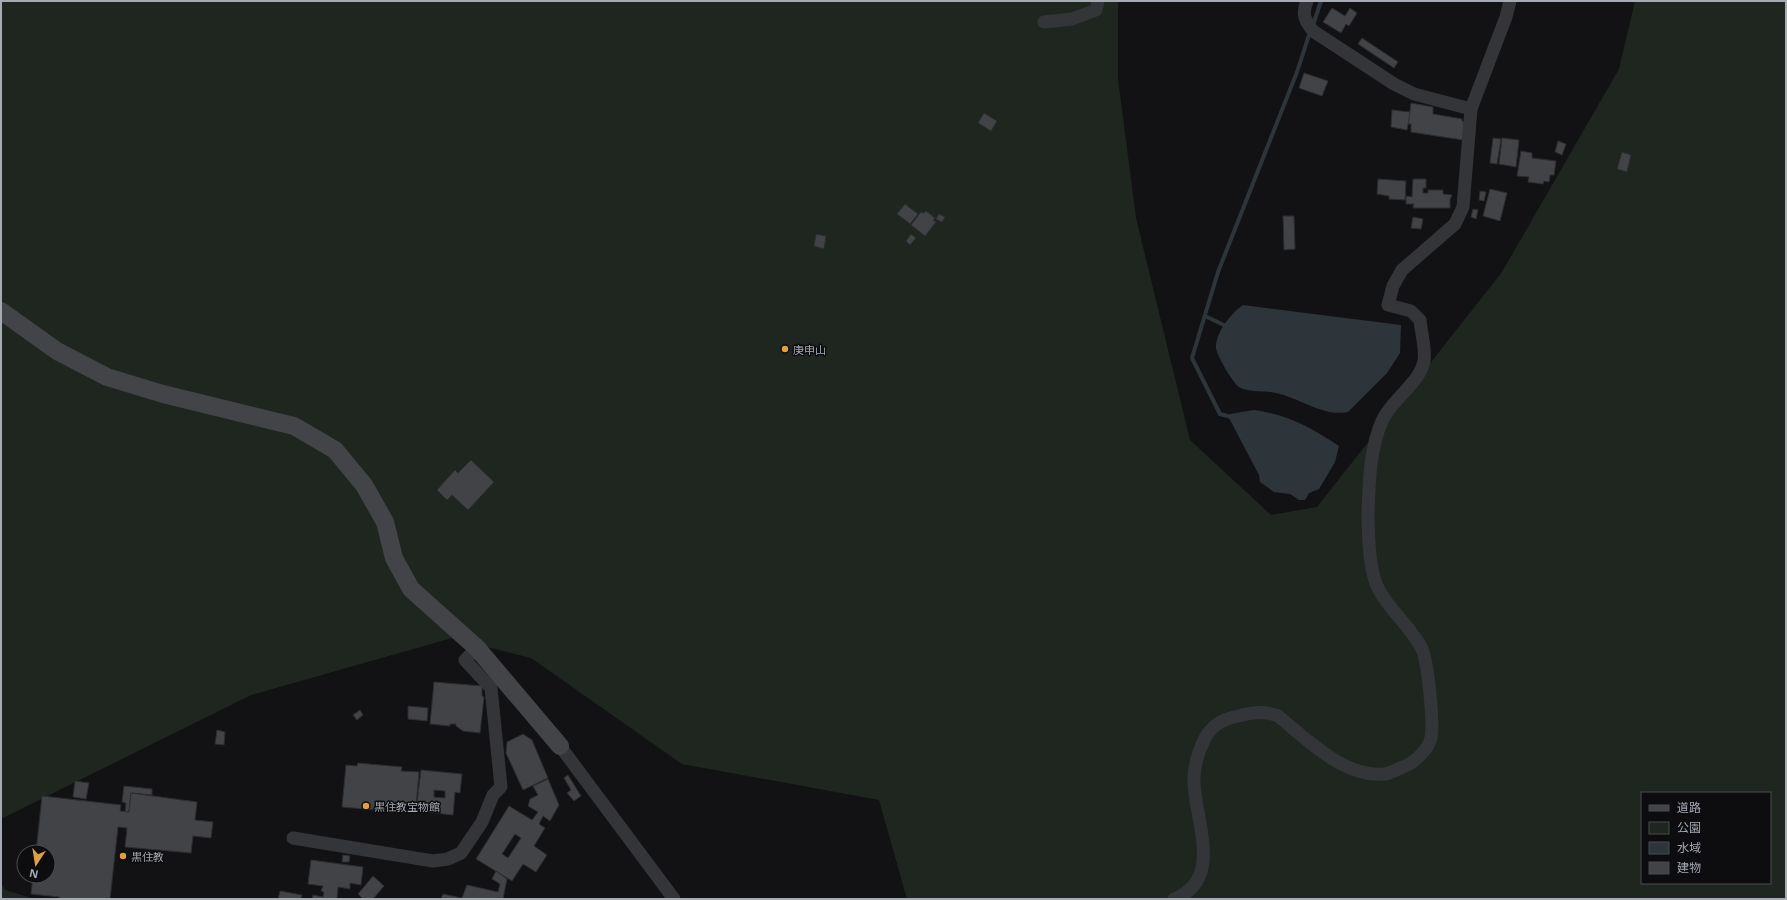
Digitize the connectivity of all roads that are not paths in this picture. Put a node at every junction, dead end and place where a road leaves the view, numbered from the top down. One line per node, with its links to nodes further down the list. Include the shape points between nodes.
1 (1098, 1): 4 (street, via 1096,10 1072,19)
2 (1307, 1): 5 (street, via 1303,11 1310,28 1394,84 1414,94)
3 (1510, 1): 5 (street)
4 (1044, 22)
5 (1471, 110): 11 (street, via 1464,207 1455,224 1402,270 1393,286 1388,305 1411,311 1420,320 1424,360 1420,371 1382,421 1371,467 1369,490 1368,513 1374,576 1378,590 1420,646 1425,657 1432,726 1430,739 1422,753 1408,765 1386,774 1367,773 1345,766 1278,716 1270,713 1246,714 1225,719 1206,735 1195,762 1194,780 1204,844 1201,872 1195,885 1185,895)
6 (1, 311): 7 (street, via 56,351 107,377 163,394 294,426 335,450 364,485 381,516 394,558 411,589)
7 (477, 648): 8 (street); 9 (street, via 465,660 491,688 501,787 492,796 482,822 460,853 448,859 433,861)
8 (560, 746): 10 (street)
9 (292, 838)
10 (674, 899)
11 (1174, 899)

